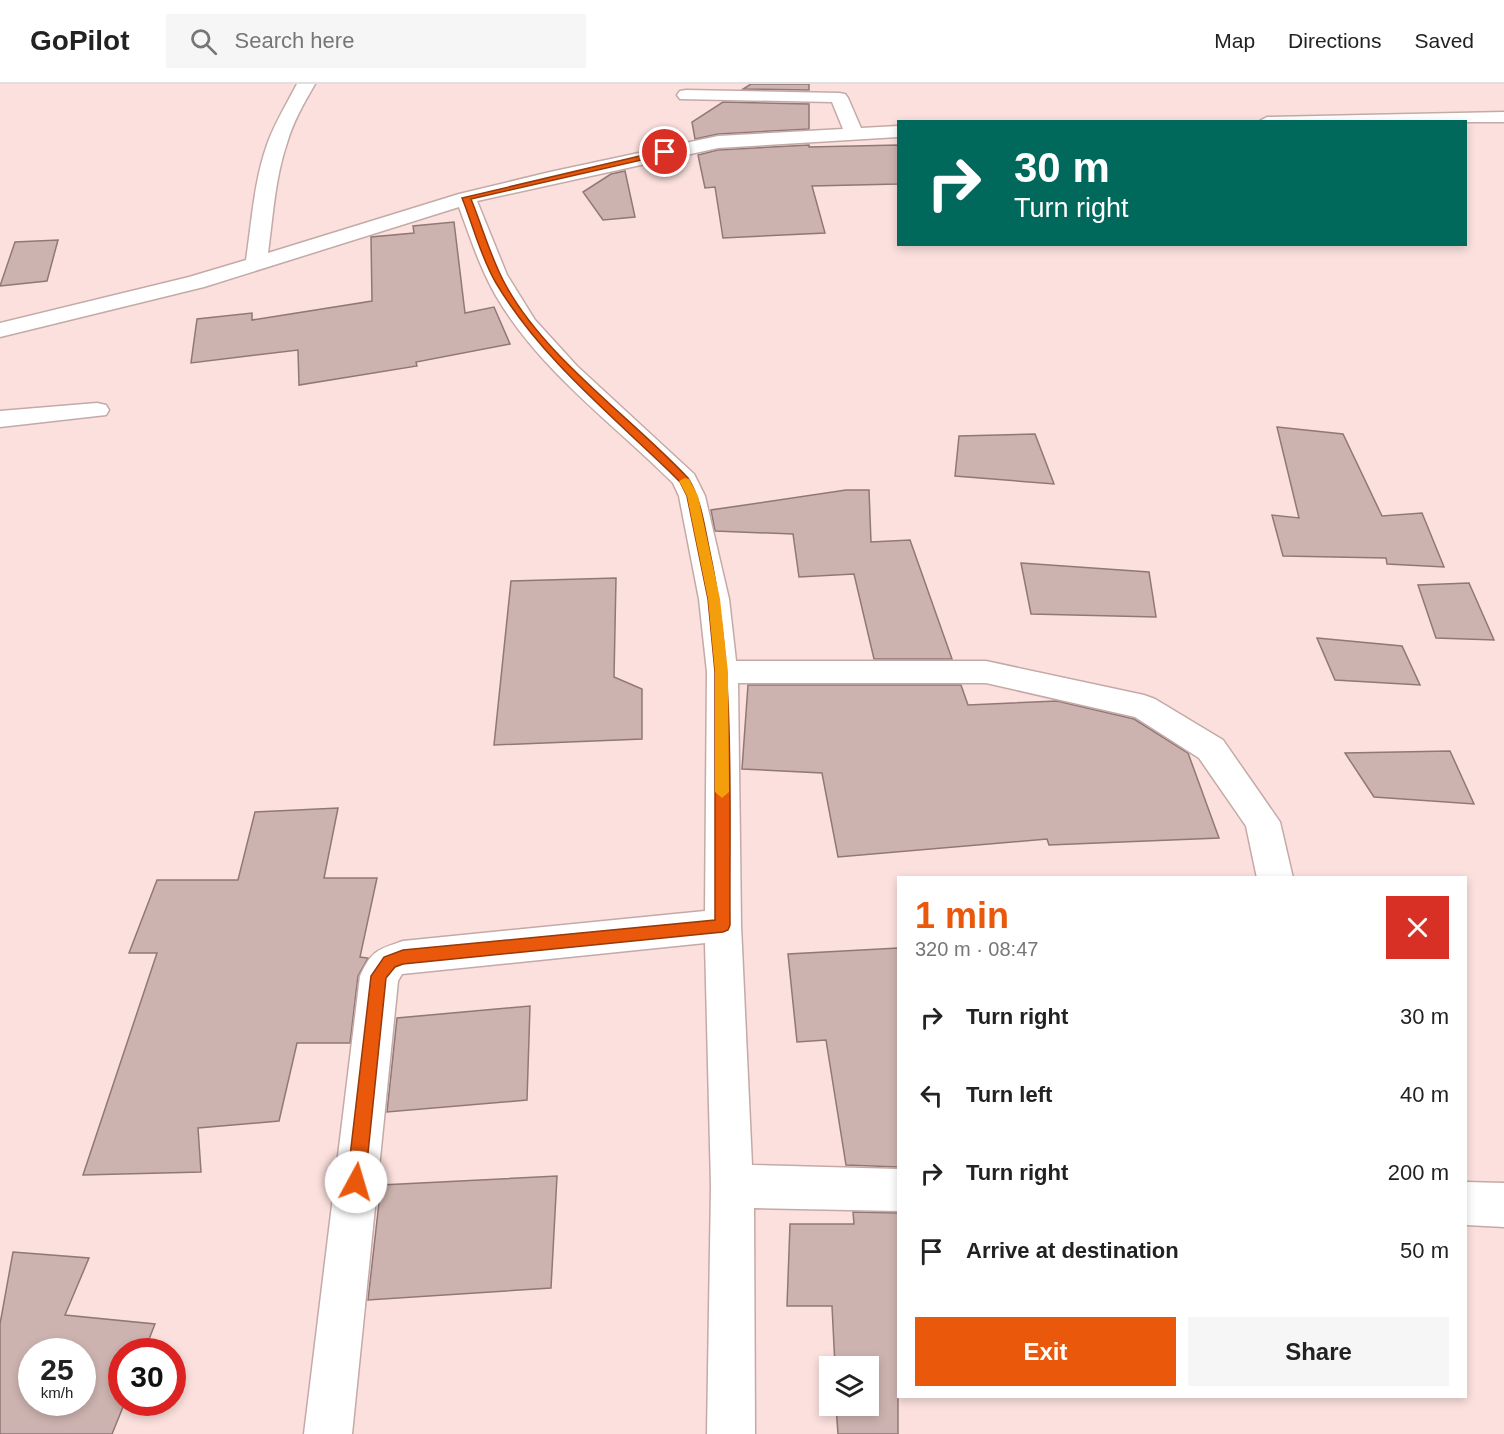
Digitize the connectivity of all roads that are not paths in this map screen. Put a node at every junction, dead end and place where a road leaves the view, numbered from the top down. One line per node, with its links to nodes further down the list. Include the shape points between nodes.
1 (306, 84): 9 (street, via 273,155)
2 (838, 91): 3 (street, via 823,96); 7 (street)
3 (686, 95)
4 (1504, 117): 5 (street)
5 (1362, 120)
6 (897, 131): 7 (street)
7 (854, 132): 8 (street, via 718,142)
8 (466, 198): 9 (street); 13 (street, via 499,281 539,339 684,480 692,496 714,599)
9 (256, 264): 10 (street)
10 (0, 330)
11 (97, 410): 12 (street)
12 (0, 419)
13 (722, 672): 14 (street, via 986,672 1144,707 1211,749 1263,822); 15 (street)
14 (1275, 876)
15 (723, 925): 16 (street); 20 (street, via 403,957 389,962 379,976)
16 (732, 1186): 17 (street); 21 (street)
17 (897, 1190)
18 (1467, 1204): 19 (street)
19 (1504, 1205)
20 (328, 1434)
21 (731, 1434)

